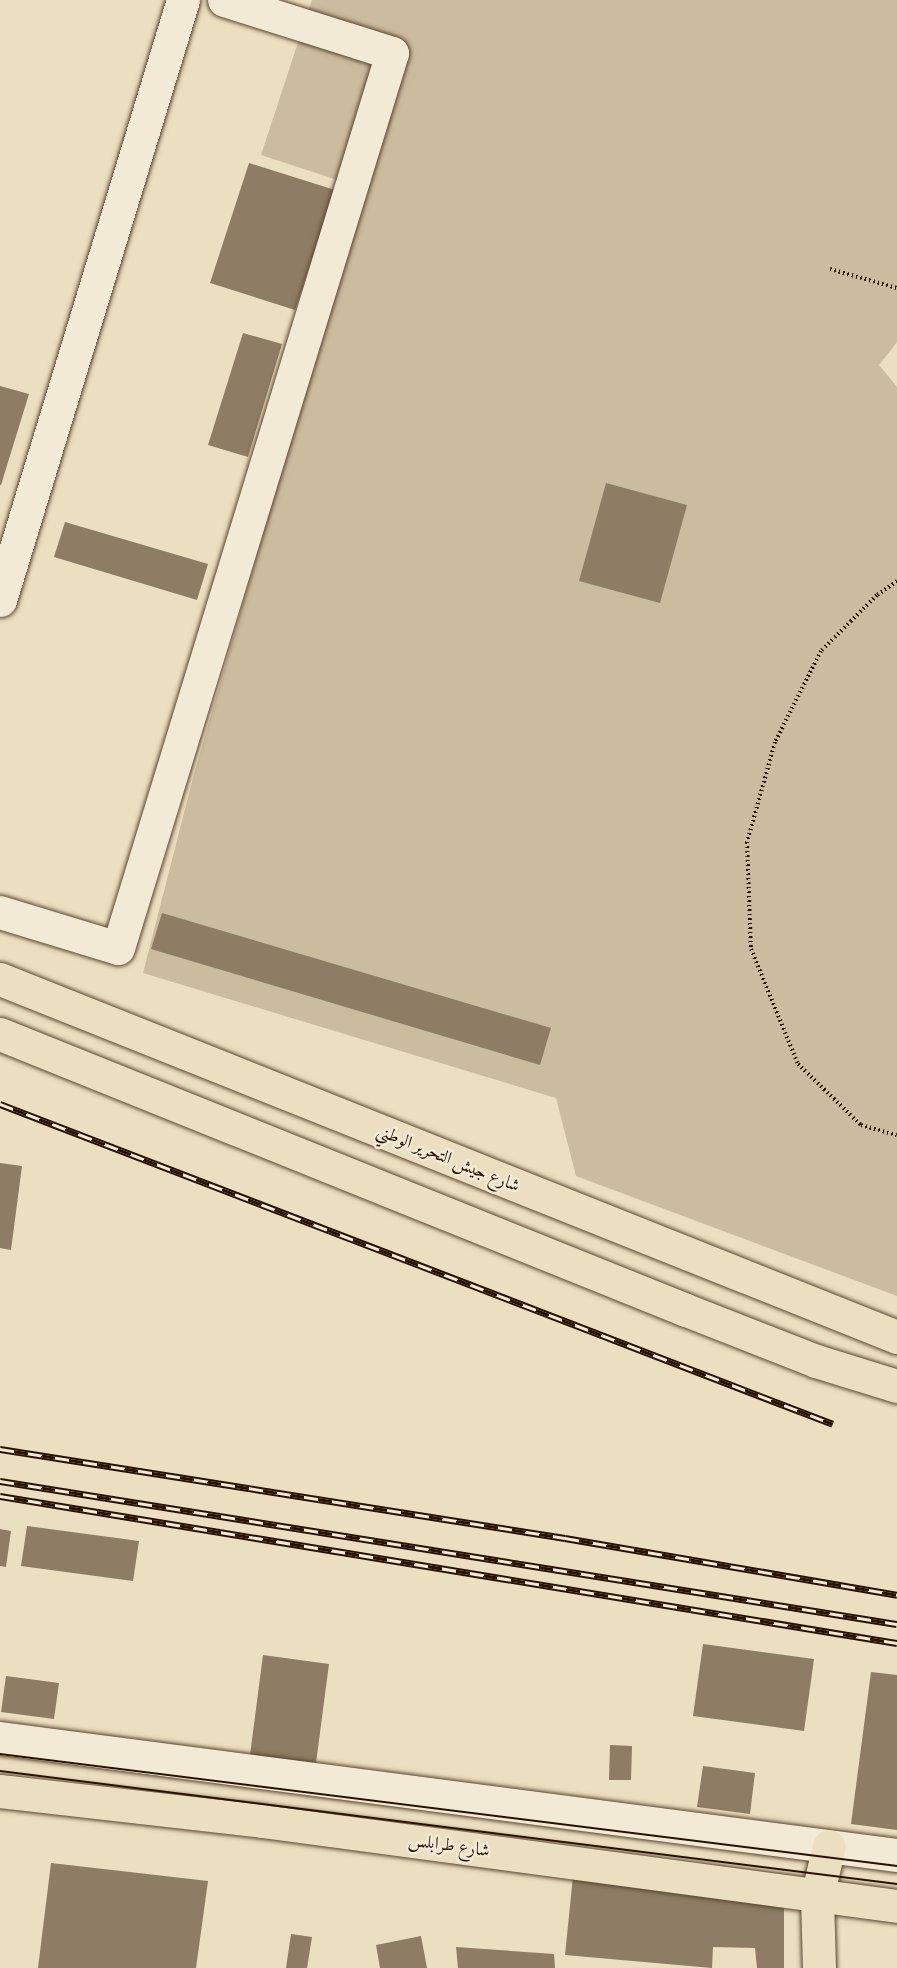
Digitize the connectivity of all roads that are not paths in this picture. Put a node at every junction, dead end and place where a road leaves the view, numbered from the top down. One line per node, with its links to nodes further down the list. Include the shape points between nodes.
1 (183, 0): 3 (street)
2 (224, 0): 4 (street, via 392,53 118,948)
3 (0, 600)
4 (0, 912)
5 (0, 979): 7 (main road, شارع جيش التحرير الوطني)
6 (0, 1034): 8 (main road, via 686,1310 816,1361)
7 (897, 1337)
8 (897, 1386)
9 (0, 1738): 11 (street)
10 (0, 1791): 13 (main road, شارع طرابلس, via 262,1821)
11 (829, 1846): 12 (street); 13 (main road)
12 (897, 1855)
13 (817, 1896): 14 (main road, شارع طرابلس); 15 (main road)
14 (897, 1906)
15 (819, 1968)

